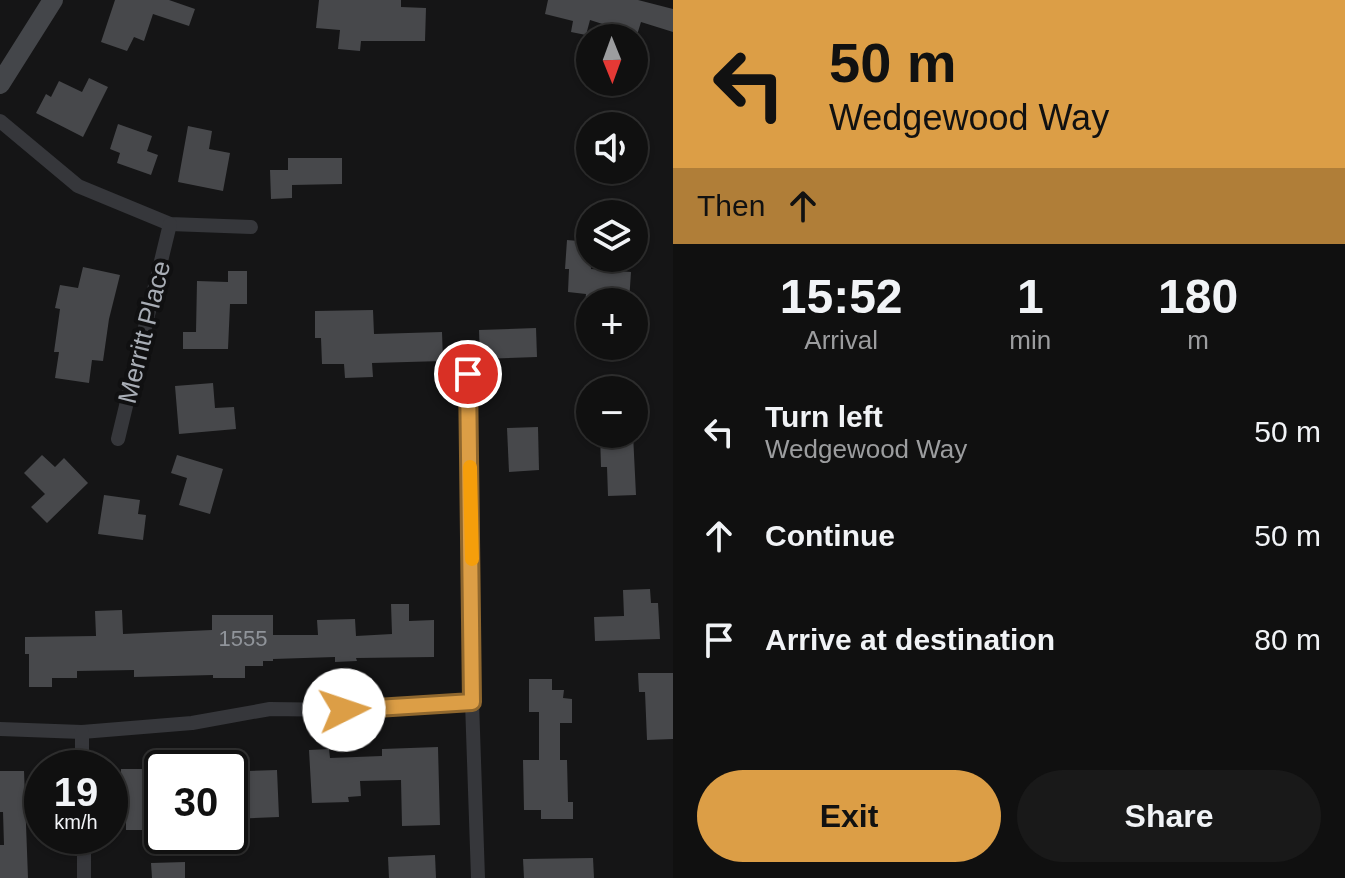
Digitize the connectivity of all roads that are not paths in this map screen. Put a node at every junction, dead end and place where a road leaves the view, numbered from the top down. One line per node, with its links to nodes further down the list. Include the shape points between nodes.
1 (53, 0): 2 (street)
2 (0, 84)
3 (0, 121): 4 (street, via 78,186)
4 (170, 224): 5 (street); 7 (street, Merritt Place)
5 (251, 227)
6 (468, 374): 8 (lane)
7 (118, 439)
8 (473, 574): 9 (street)
9 (472, 702): 11 (street, via 270,709 192,723); 15 (street)
10 (0, 729): 11 (street)
11 (82, 732): 12 (street)
12 (82, 750)
13 (84, 854): 14 (street)
14 (84, 878)
15 (478, 878)

